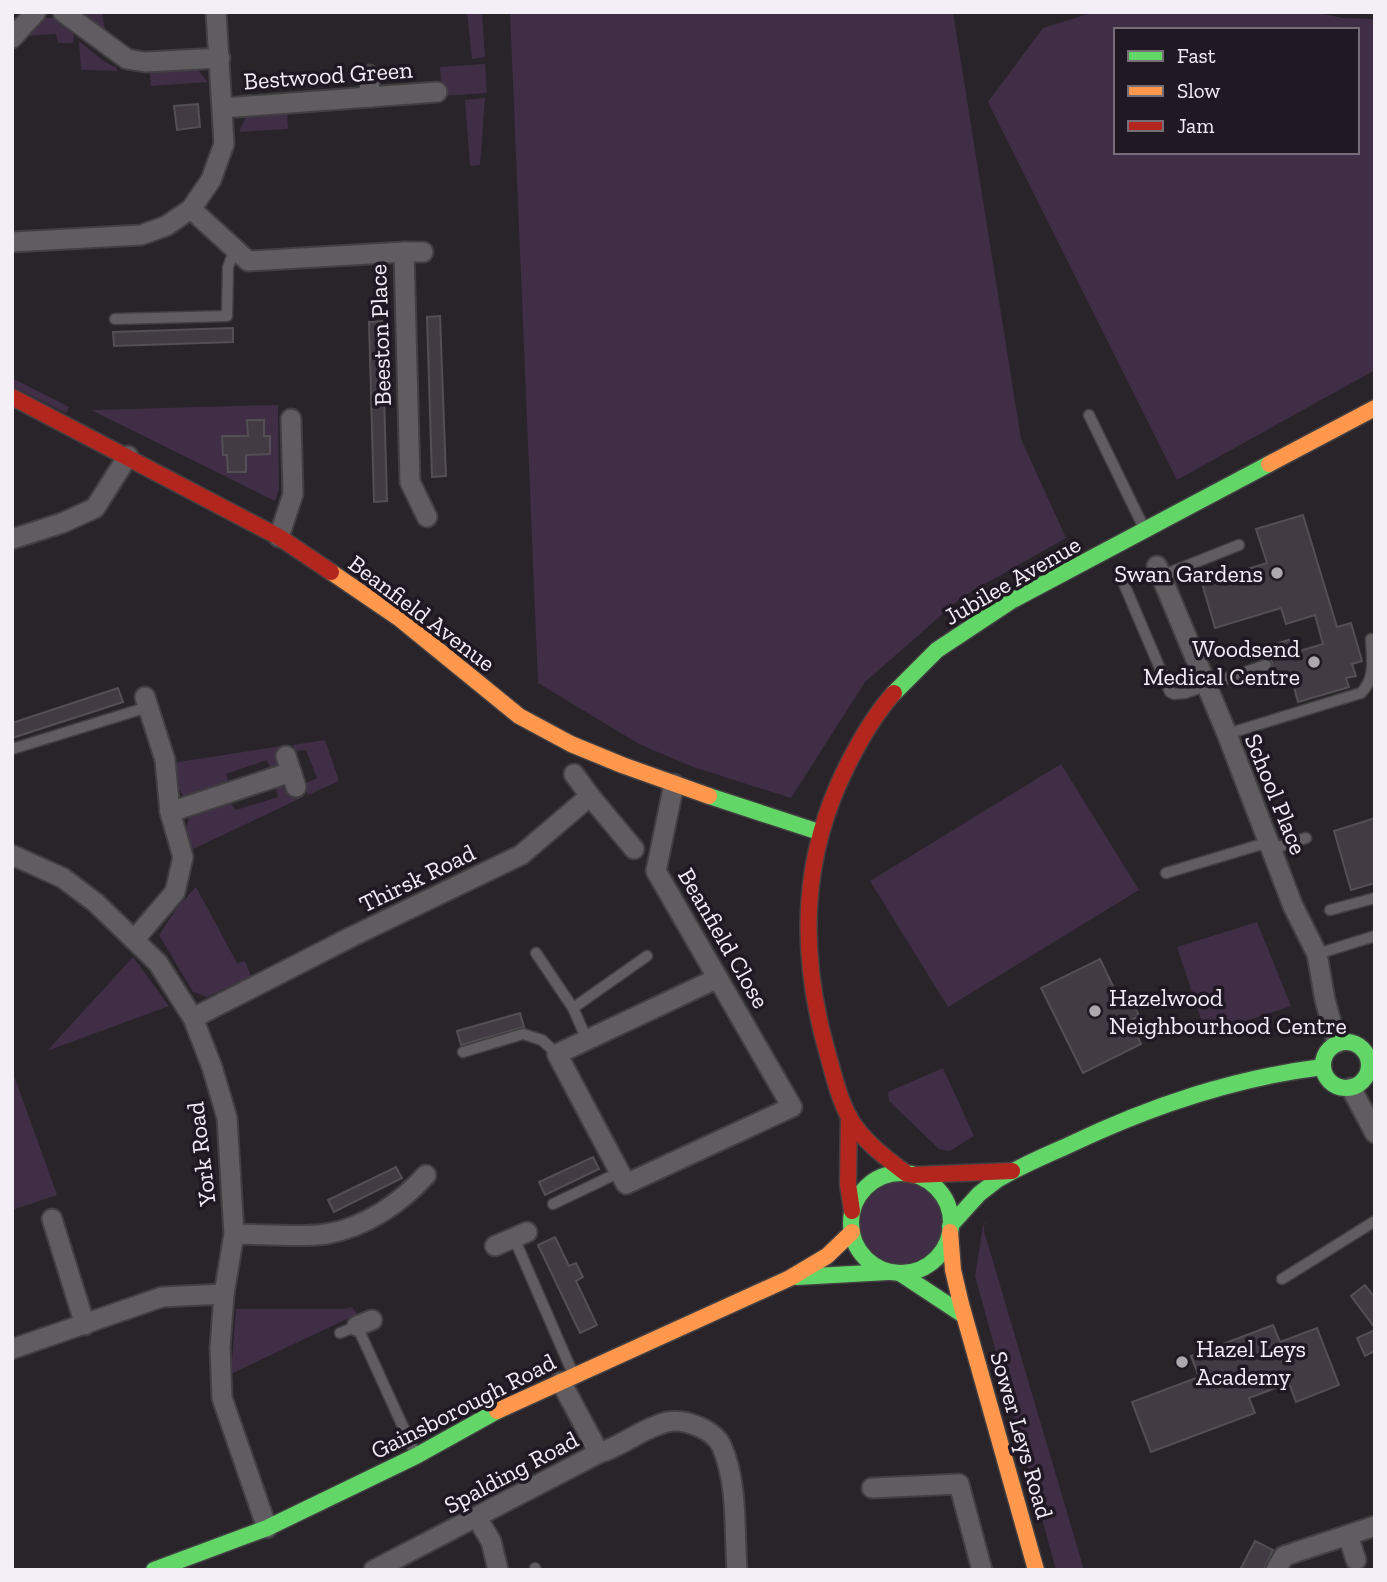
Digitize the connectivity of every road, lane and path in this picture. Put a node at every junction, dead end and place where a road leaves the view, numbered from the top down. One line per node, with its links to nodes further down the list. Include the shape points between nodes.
1 (36, 12): 4 (street)
2 (63, 12): 5 (street, via 127,59)
3 (216, 12): 5 (street)
4 (12, 38)
5 (220, 58): 9 (street)
6 (369, 75): 8 (street)
7 (437, 92): 8 (street, Bestwood Green)
8 (370, 97): 9 (street, Bestwood Green)
9 (223, 108): 10 (street, via 225,144 211,180)
10 (191, 209): 11 (street, via 166,226 141,235); 12 (street, Beeston Place)
11 (12, 242)
12 (235, 249): 13 (lane, via 228,267 227,316); 19 (street, Beeston Place, via 248,261 413,252 410,482)
13 (115, 319)
14 (12, 397): 18 (street, Beanfield Avenue)
15 (1375, 408): 20 (street, Jubilee Avenue)
16 (1089, 415): 20 (lane)
17 (291, 419): 21 (street, via 293,494)
18 (128, 456): 21 (street, Beanfield Avenue); 22 (street, via 95,508)
19 (426, 517)
20 (1146, 532): 37 (street, Jubilee Avenue, via 1011,601 929,657 897,690 854,749)
21 (279, 537): 34 (street, Beanfield Avenue, via 400,619 519,716 571,744)
22 (12, 539)
23 (1239, 545): 24 (lane)
24 (1159, 571): 28 (street, School Place)
25 (1124, 584): 28 (lane, via 1167,689 1179,695)
26 (1371, 639): 30 (lane, via 1370,684 1361,693)
27 (1266, 665): 28 (lane)
28 (1206, 685): 30 (street, School Place)
29 (147, 702): 31 (lane); 36 (street, via 165,760)
30 (1227, 734): 39 (street, School Place)
31 (12, 749)
32 (291, 772): 36 (street)
33 (574, 774): 35 (street)
34 (674, 784): 37 (street, Beanfield Avenue); 50 (street, Beanfield Close, via 656,871)
35 (590, 796): 40 (street); 52 (street, Thirsk Road, via 521,855)
36 (170, 812): 46 (street, via 183,857 175,892)
37 (820, 832): 60 (street, Jubilee Avenue, via 806,911 808,962 819,1024)
38 (1306, 838): 39 (lane)
39 (1271, 845): 42 (lane); 48 (street, School Place)
40 (634, 849)
41 (12, 855): 46 (street, York Road, via 63,878)
42 (1166, 873)
43 (1375, 898): 44 (lane)
44 (1330, 910)
45 (1375, 936): 48 (lane)
46 (134, 940): 52 (street, York Road, via 158,963)
47 (536, 953): 51 (lane)
48 (1317, 954): 54 (street, School Place)
49 (647, 956): 51 (lane)
50 (719, 978): 53 (street); 63 (street, Beanfield Close, via 792,1107 626,1184)
51 (573, 1008): 53 (lane)
52 (193, 1018): 72 (street, York Road, via 227,1118)
53 (587, 1040): 57 (street)
54 (1337, 1043): 55 (street); 58 (street, via 1326,1052)
55 (1370, 1048): 59 (street, via 1368,1073)
56 (463, 1052): 57 (lane, via 523,1034 542,1040)
57 (557, 1054): 63 (street)
58 (1323, 1067): 59 (street, via 1329,1081); 62 (street, via 1285,1070 1206,1089 1127,1118)
59 (1351, 1088): 61 (street)
60 (849, 1116): 64 (street, Jubilee Avenue, via 888,1160); 67 (street, Jubilee Avenue)
61 (1375, 1133)
62 (1013, 1171): 64 (street); 70 (street, via 980,1193)
63 (620, 1172): 66 (lane)
64 (910, 1174): 67 (street, via 892,1174 873,1183); 70 (street, via 941,1194)
65 (426, 1175): 72 (street, via 407,1196 358,1225 325,1234)
66 (552, 1204)
67 (852, 1211): 71 (street)
68 (52, 1219): 80 (street)
69 (1375, 1221): 77 (lane)
70 (950, 1229): 75 (street, via 936,1259 924,1268); 79 (street, Sower Leys Road, via 950,1258)
71 (852, 1232): 75 (street, via 868,1261); 76 (street, Gainsborough Road, via 827,1256)
72 (234, 1234): 78 (street, York Road)
73 (521, 1235): 74 (street); 83 (lane)
74 (495, 1246)
75 (894, 1272): 76 (street, Gainsborough Road); 79 (street)
76 (790, 1278): 83 (street, Gainsborough Road)
77 (1282, 1279)
78 (223, 1294): 80 (street, via 162,1297); 89 (street, York Road, via 222,1398)
79 (962, 1314): 97 (street, Sower Leys Road)
80 (85, 1325): 82 (street)
81 (357, 1326): 85 (lane)
82 (12, 1349)
83 (567, 1379): 84 (street, Spalding Road); 85 (street, Gainsborough Road, via 488,1415)
84 (599, 1453): 87 (street, Spalding Road); 95 (street, via 670,1421 696,1424 721,1444 731,1476)
85 (416, 1456): 89 (street, Gainsborough Road)
86 (872, 1488): 96 (street, via 959,1484)
87 (477, 1518): 93 (street, Spalding Road); 94 (street, via 491,1541)
88 (1375, 1526): 90 (street)
89 (267, 1528): 92 (street, Gainsborough Road)
90 (1348, 1535): 91 (street); 98 (street, via 1284,1556)
91 (1356, 1560)
92 (154, 1570)
93 (374, 1570)
94 (498, 1570)
95 (737, 1570)
96 (982, 1570)
97 (1036, 1570)
98 (1276, 1570)

